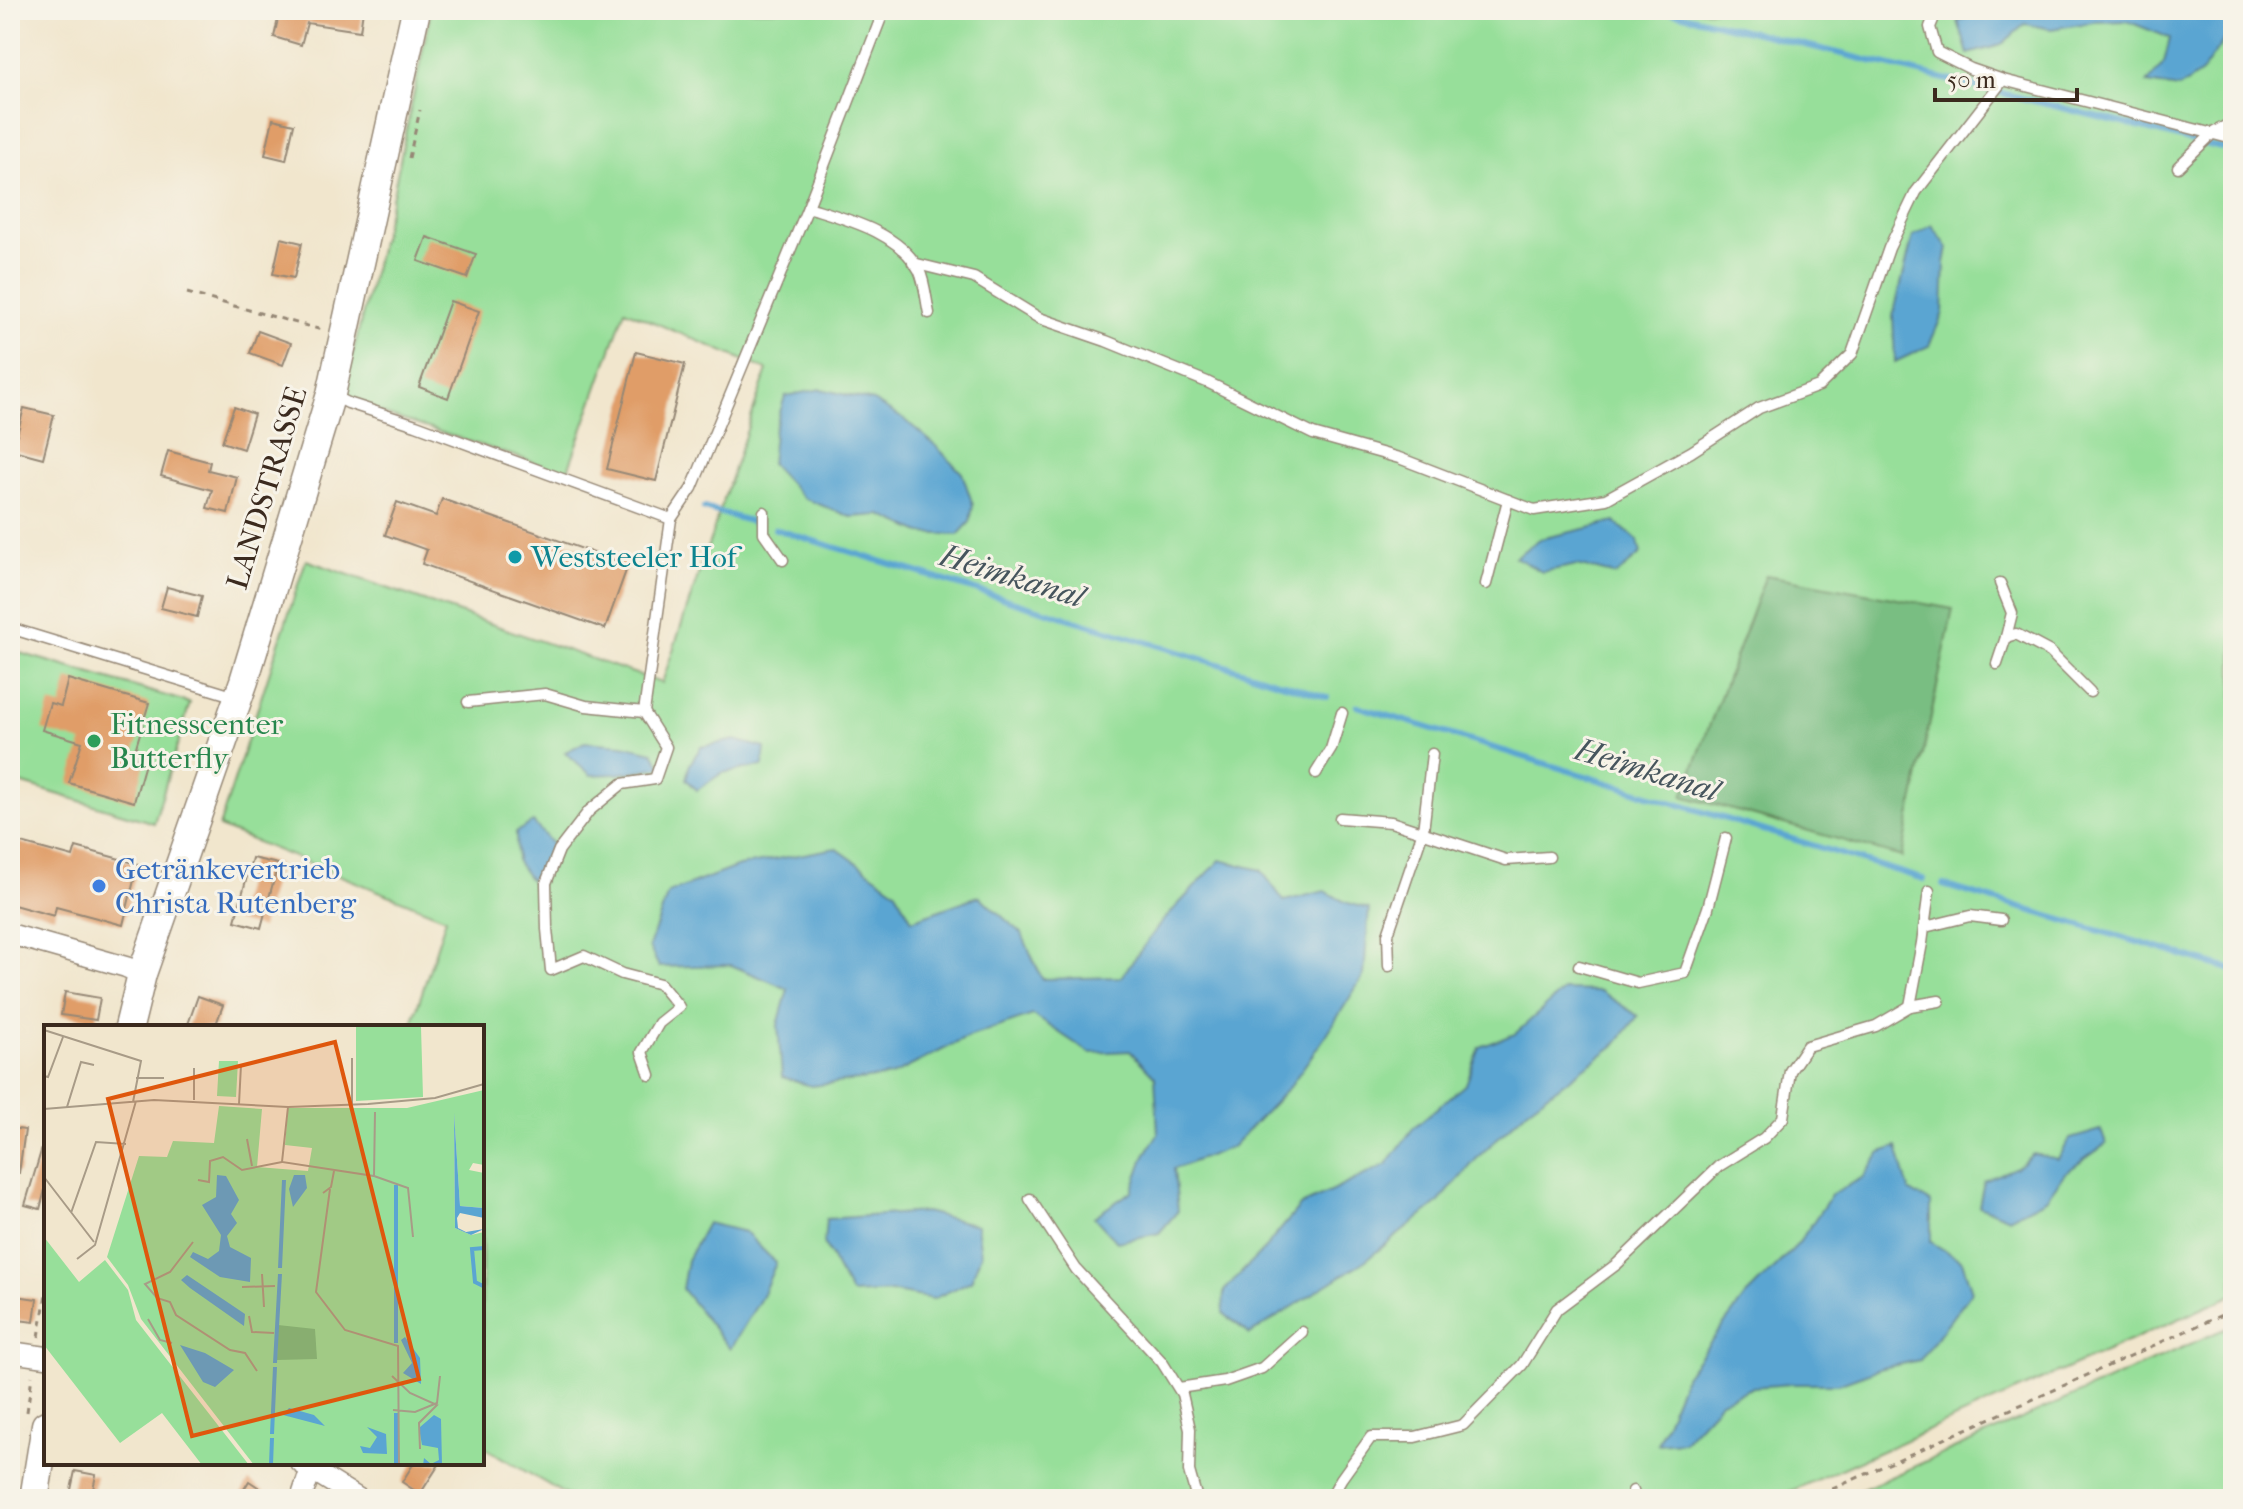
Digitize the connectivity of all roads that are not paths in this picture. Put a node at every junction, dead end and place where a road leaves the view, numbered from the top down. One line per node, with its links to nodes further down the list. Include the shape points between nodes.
1 (416, 10): 12 (street, LANDSTRASSE)
2 (884, 10): 9 (lane)
3 (1937, 10): 4 (lane, via 1930,27 1937,52)
4 (2002, 83): 6 (lane); 13 (lane, via 1916,192 1889,248 1852,354 1819,386 1759,408 1606,499 1534,510)
5 (2233, 122): 6 (lane)
6 (2211, 136): 7 (lane); 8 (lane)
7 (2233, 139)
8 (2178, 167)
9 (808, 207): 10 (lane, via 864,225 902,249); 15 (lane, via 692,488)
10 (913, 263): 11 (lane, via 920,271); 13 (lane, via 974,278 1039,318 1207,382 1313,434 1399,458)
11 (929, 313)
12 (331, 394): 15 (lane); 23 (street, LANDSTRASSE)
13 (1508, 500): 18 (lane)
14 (764, 512): 16 (lane, via 764,533)
15 (671, 519): 25 (lane)
16 (783, 560)
17 (2000, 583): 20 (lane, via 2012,613)
18 (1486, 584)
19 (10, 628): 23 (lane)
20 (2006, 637): 21 (lane); 22 (lane, via 2016,634 2050,652)
21 (1997, 664)
22 (2090, 692)
23 (238, 698): 39 (street, LANDSTRASSE)
24 (468, 702): 25 (lane, via 545,694 586,706)
25 (644, 712): 43 (lane, via 666,747 655,779 622,784 589,811 559,850 546,883 551,970 584,956 660,984 679,1007 659,1023 642,1052)
26 (1342, 713): 28 (lane, via 1331,749)
27 (1432, 754): 30 (lane)
28 (1316, 773)
29 (1340, 818): 30 (lane, via 1391,822)
30 (1423, 832): 32 (lane, via 1506,860); 37 (lane, via 1388,934)
31 (1726, 838): 38 (lane, via 1685,973 1638,983)
32 (1549, 857)
33 (1929, 891): 35 (lane)
34 (2001, 920): 35 (lane, via 1970,916)
35 (1925, 927): 41 (lane)
36 (10, 934): 39 (street)
37 (1389, 966)
38 (1579, 966)
39 (142, 974): 42 (street, LANDSTRASSE)
40 (1939, 1001): 41 (lane)
41 (1910, 1006): 55 (lane, via 1876,1026 1807,1046 1790,1071 1783,1118 1774,1128 1719,1166 1617,1264 1557,1309 1522,1365 1463,1425 1415,1437 1371,1437)
42 (129, 1025)
43 (650, 1075)
44 (1030, 1199): 48 (lane, via 1076,1269 1162,1362)
45 (1302, 1332): 48 (lane, via 1262,1368)
46 (10, 1352): 47 (street)
47 (41, 1356)
48 (1179, 1388): 54 (lane, via 1190,1429 1189,1471)
49 (36, 1419): 51 (street)
50 (306, 1466): 52 (street); 53 (street)
51 (34, 1499)
52 (301, 1499)
53 (359, 1499)
54 (1197, 1499)
55 (1330, 1499)

